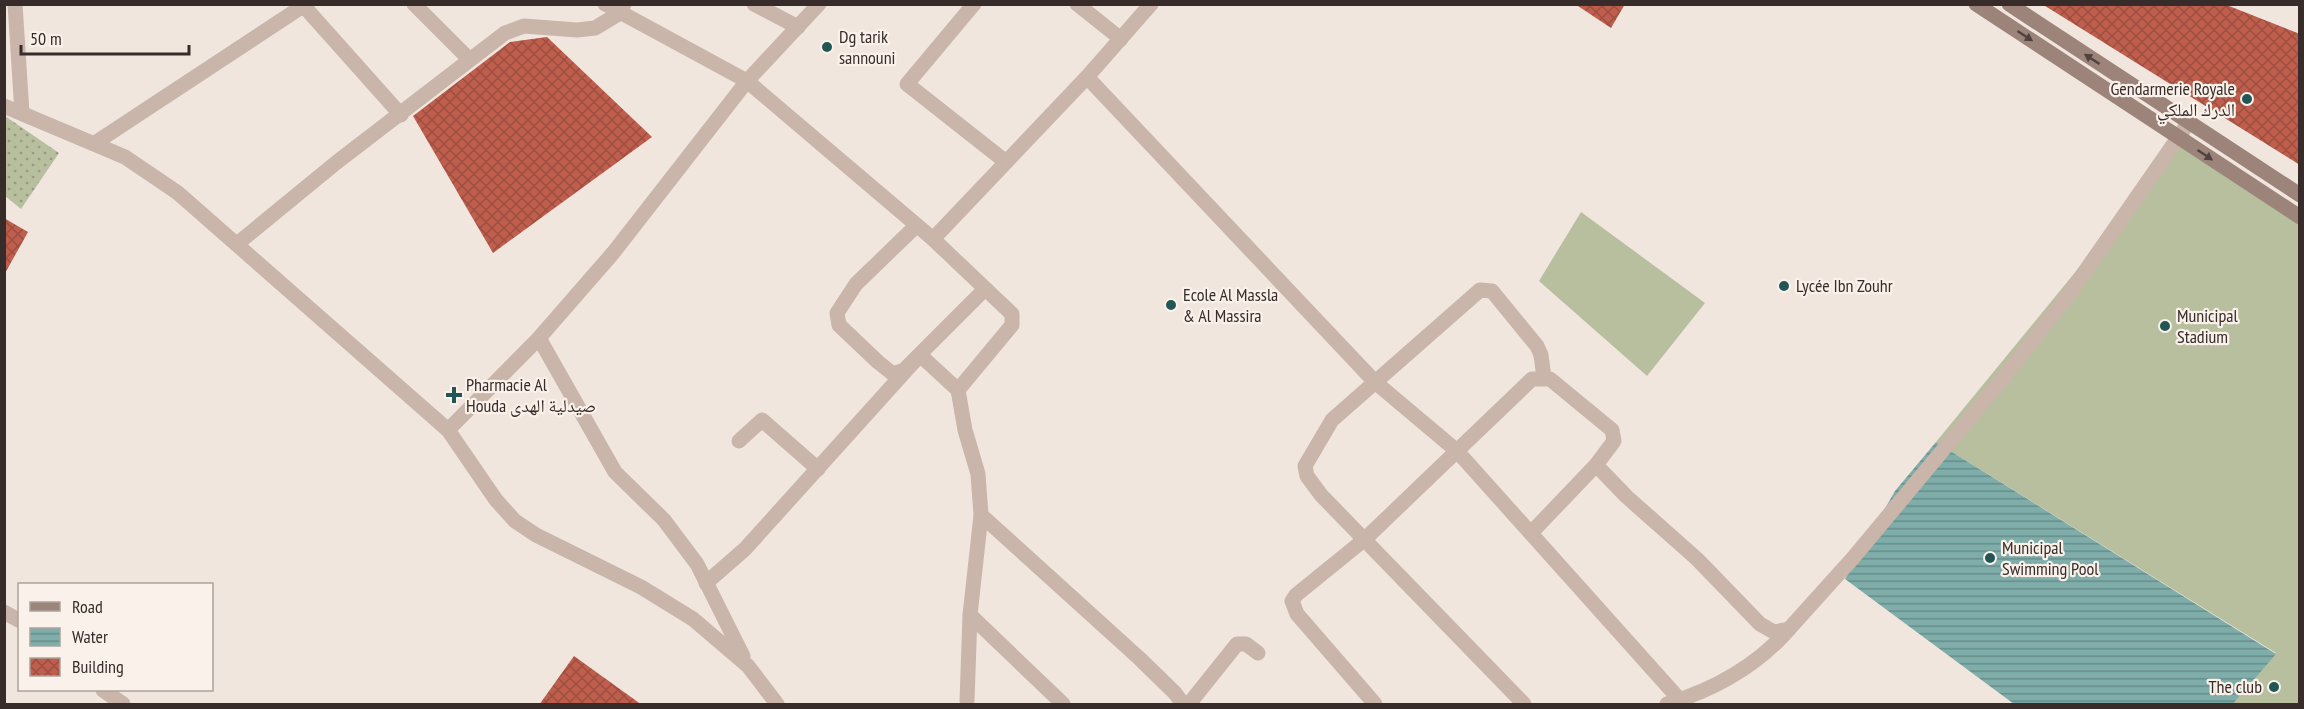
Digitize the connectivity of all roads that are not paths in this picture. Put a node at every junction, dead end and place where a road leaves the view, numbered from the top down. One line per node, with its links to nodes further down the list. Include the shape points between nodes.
1 (15, 4): 19 (street)
2 (414, 4): 15 (street)
3 (605, 4): 12 (street)
4 (754, 4): 13 (street)
5 (819, 4): 13 (street)
6 (974, 4): 24 (street, via 907,84)
7 (1077, 4): 14 (street)
8 (1151, 4): 14 (street)
9 (1976, 4): 22 (main road, one-way to 22)
10 (2008, 4): 21 (main road, one-way to 10)
11 (304, 5): 20 (street); 23 (street)
12 (622, 9): 15 (street, via 595,28 524,26 505,33); 17 (street)
13 (798, 27): 17 (street)
14 (1121, 39): 16 (street)
15 (469, 59): 20 (street)
16 (1087, 77): 24 (street); 34 (street)
17 (747, 81): 27 (street); 31 (street, via 664,192)
18 (4, 106): 19 (street)
19 (22, 113): 23 (street)
20 (401, 115): 29 (street)
21 (2189, 122): 22 (street); 25 (main road)
22 (2178, 137): 26 (main road, one-way to 26); 48 (street, via 2070,293 2003,378)
23 (95, 143): 29 (street, via 125,157 178,193)
24 (1006, 162): 28 (street)
25 (2300, 195)
26 (2300, 217)
27 (916, 226): 28 (street); 32 (street, via 856,284 836,318 889,372 900,373)
28 (933, 239): 30 (street)
29 (237, 244): 36 (street)
30 (985, 289): 32 (street); 35 (street, via 1012,314 1012,325)
31 (539, 338): 36 (street); 44 (street, via 615,472 681,540)
32 (920, 355): 35 (street); 40 (street)
33 (1544, 378): 34 (street, via 1537,346 1492,291 1485,289); 38 (street, via 1526,383); 39 (street, via 1556,383 1612,430 1614,441)
34 (1375, 382): 38 (street); 43 (street, via 1332,420 1305,466 1312,484)
35 (958, 390): 41 (street, via 978,474)
36 (448, 430): 50 (street, via 515,521 693,619)
37 (739, 441): 40 (street, via 762,420)
38 (1457, 451): 42 (street); 43 (street)
39 (1596, 465): 42 (street); 48 (street, via 1760,624 1774,632)
40 (818, 469): 44 (street, via 745,549)
41 (981, 515): 46 (street); 57 (street, via 1146,665)
42 (1531, 533): 53 (street)
43 (1365, 539): 59 (street, via 1292,601 1297,614); 60 (street)
44 (706, 584): 50 (street)
45 (4, 612): 47 (street)
46 (970, 615): 52 (street); 56 (street)
47 (18, 620)
48 (1789, 629): 53 (street, via 1747,667 1714,687)
49 (1258, 653): 58 (street, via 1246,644 1237,644)
50 (748, 666): 55 (street)
51 (104, 691): 54 (street)
52 (967, 701)
53 (1674, 702)
54 (123, 705)
55 (777, 705)
56 (1063, 705)
57 (1183, 705)
58 (1189, 705)
59 (1375, 705)
60 (1524, 705)

